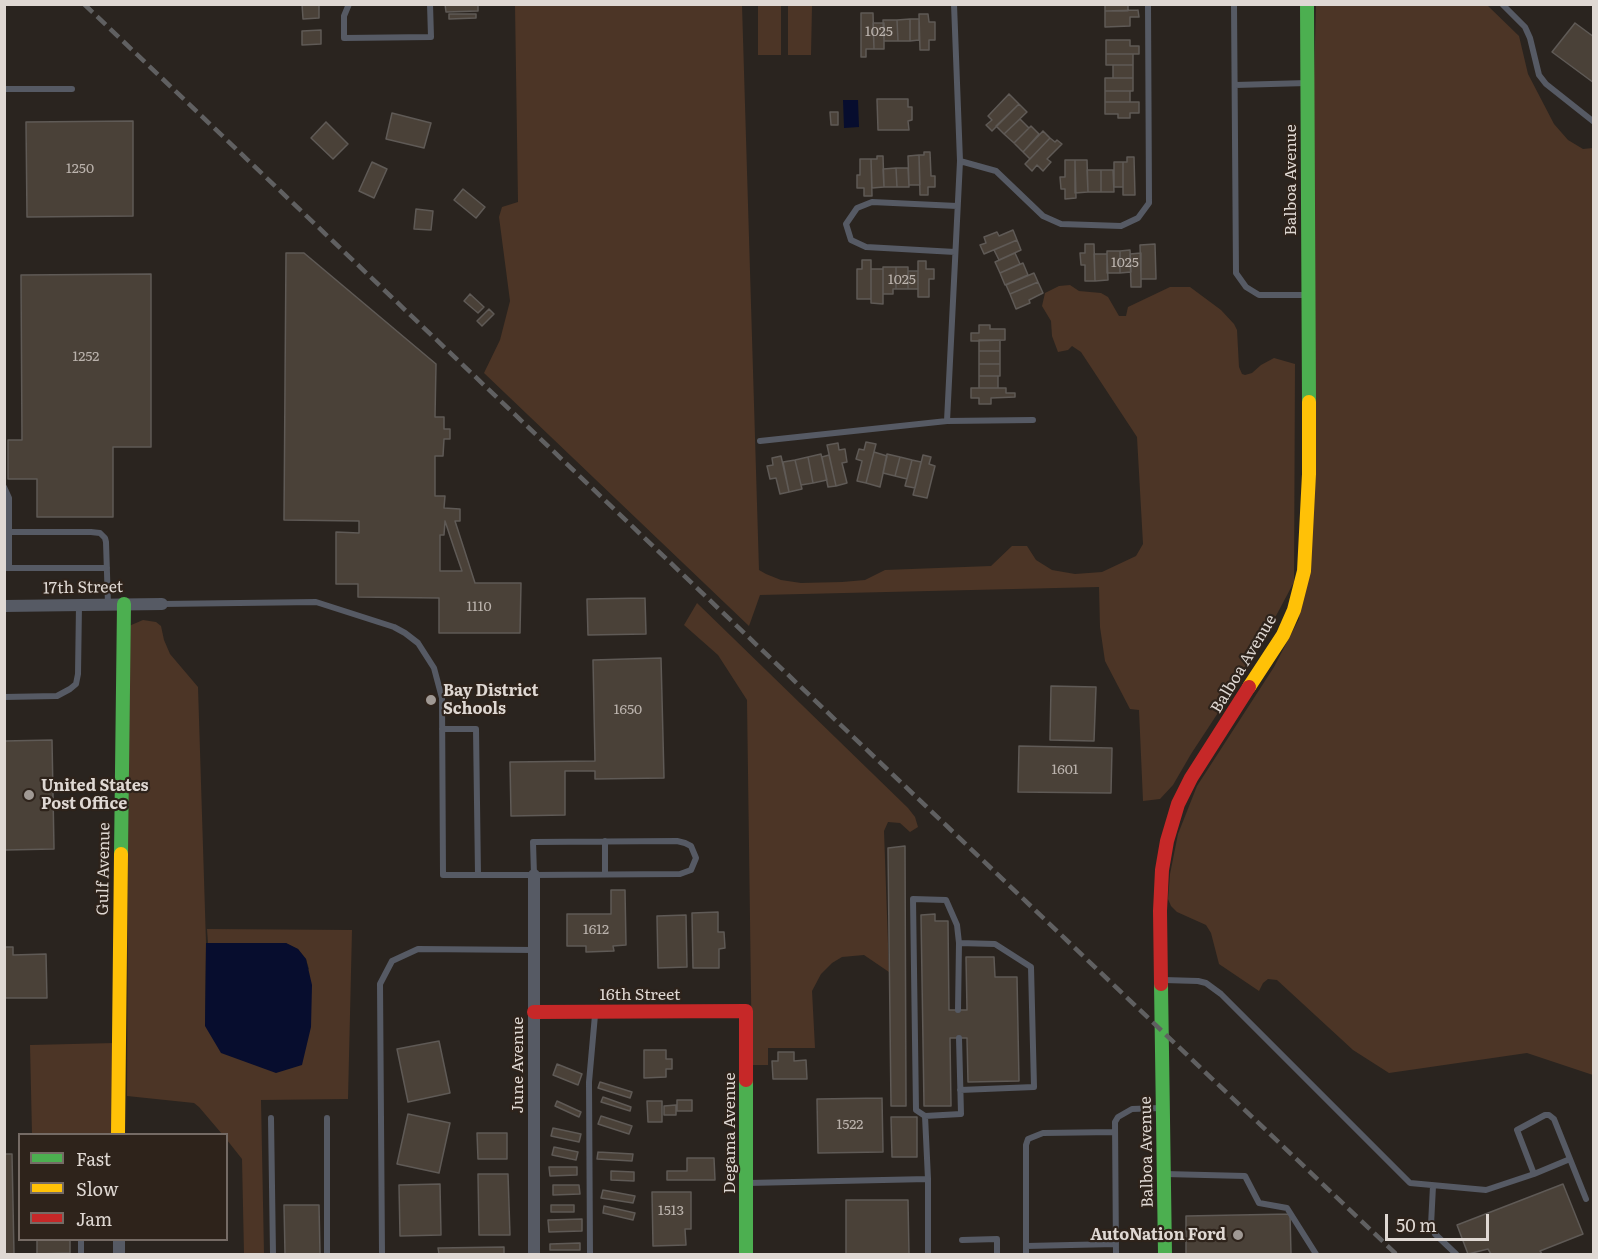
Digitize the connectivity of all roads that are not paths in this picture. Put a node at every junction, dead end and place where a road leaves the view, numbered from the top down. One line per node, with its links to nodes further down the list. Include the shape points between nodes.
1 (348, 4): 2 (lane, via 344,38 431,37)
2 (430, 4)
3 (954, 4): 13 (lane)
4 (1148, 4): 13 (lane, via 1149,203 1138,218 1121,226 1061,224 1043,216 996,171)
5 (1234, 4): 9 (lane)
6 (1307, 4): 8 (street, Balboa Avenue)
7 (1502, 4): 12 (lane, via 1525,27 1539,75)
8 (1307, 83): 9 (lane); 16 (street, Balboa Avenue)
9 (1235, 85): 16 (lane, via 1236,273 1246,287 1259,295)
10 (4, 88): 11 (lane)
11 (72, 89)
12 (1593, 122)
13 (960, 161): 14 (lane)
14 (957, 206): 15 (lane); 15 (lane, via 872,202 857,208 846,224 851,240 866,247)
15 (955, 252): 18 (lane)
16 (1308, 295): 37 (street, Balboa Avenue, via 1308,513 1302,579 1294,610 1279,642 1178,804 1162,870)
17 (1033, 420): 18 (lane)
18 (947, 421): 19 (lane)
19 (760, 441)
20 (4, 487): 21 (lane, via 9,498)
21 (9, 532): 22 (lane); 23 (lane, via 100,533 106,542)
22 (7, 568): 23 (lane)
23 (107, 568): 24 (lane)
24 (108, 604): 25 (street, 17th Street); 27 (street, 17th Street)
25 (124, 604): 26 (street, 17th Street); 49 (street, Gulf Avenue)
26 (162, 604): 30 (lane, via 316,602 394,627 418,643 434,668 442,698)
27 (79, 605): 28 (street, 17th Street); 29 (lane, via 76,684 57,696)
28 (4, 606)
29 (4, 697)
30 (442, 729): 33 (lane, via 476,729); 33 (lane, via 443,875)
31 (605, 841): 32 (lane); 32 (lane, via 683,842 691,846 696,858 692,869 682,874); 34 (lane, via 533,842)
32 (605, 874): 34 (lane)
33 (478, 875): 34 (lane)
34 (534, 875): 36 (street, June Avenue)
35 (959, 943): 38 (lane); 43 (lane, via 995,944 1031,967 1034,1087); 45 (lane, via 957,925 946,900 914,899 916,1110)
36 (534, 950): 41 (street, June Avenue); 62 (lane, via 418,949 392,961 380,984)
37 (1161, 980): 44 (street, Balboa Avenue); 55 (lane, via 1198,981 1213,987 1406,1181)
38 (958, 1010)
39 (595, 1011): 40 (street, 16th Street); 41 (street, 16th Street); 64 (lane, via 589,1082)
40 (746, 1011): 54 (street, Degama Avenue)
41 (534, 1012): 63 (street, June Avenue)
42 (959, 1038): 43 (lane)
43 (960, 1090): 45 (lane, via 961,1114)
44 (1163, 1108): 48 (lane, via 1132,1109 1118,1117); 51 (street, Balboa Avenue)
45 (925, 1116): 53 (lane)
46 (271, 1118): 60 (lane)
47 (327, 1118): 61 (lane)
48 (1114, 1132): 58 (lane); 59 (lane, via 1043,1133 1028,1139)
49 (118, 1133)
50 (1570, 1159): 52 (lane); 52 (lane, via 1554,1119 1545,1115 1517,1130); 56 (lane)
51 (1164, 1174): 70 (street, Balboa Avenue); 71 (lane, via 1245,1176 1259,1203 1287,1208)
52 (1534, 1174): 55 (lane, via 1486,1190)
53 (928, 1179): 54 (lane); 66 (lane)
54 (746, 1183): 65 (street, Degama Avenue)
55 (1433, 1186): 72 (lane, via 1431,1225)
56 (1586, 1199)
57 (962, 1240): 67 (lane, via 997,1239)
58 (1116, 1244): 59 (lane); 69 (lane)
59 (1026, 1246): 68 (lane)
60 (273, 1254)
61 (327, 1254)
62 (382, 1254)
63 (534, 1254)
64 (590, 1254)
65 (746, 1254)
66 (928, 1254)
67 (997, 1254)
68 (1026, 1254)
69 (1116, 1254)
70 (1165, 1254)
71 (1316, 1254)
72 (1456, 1254)

